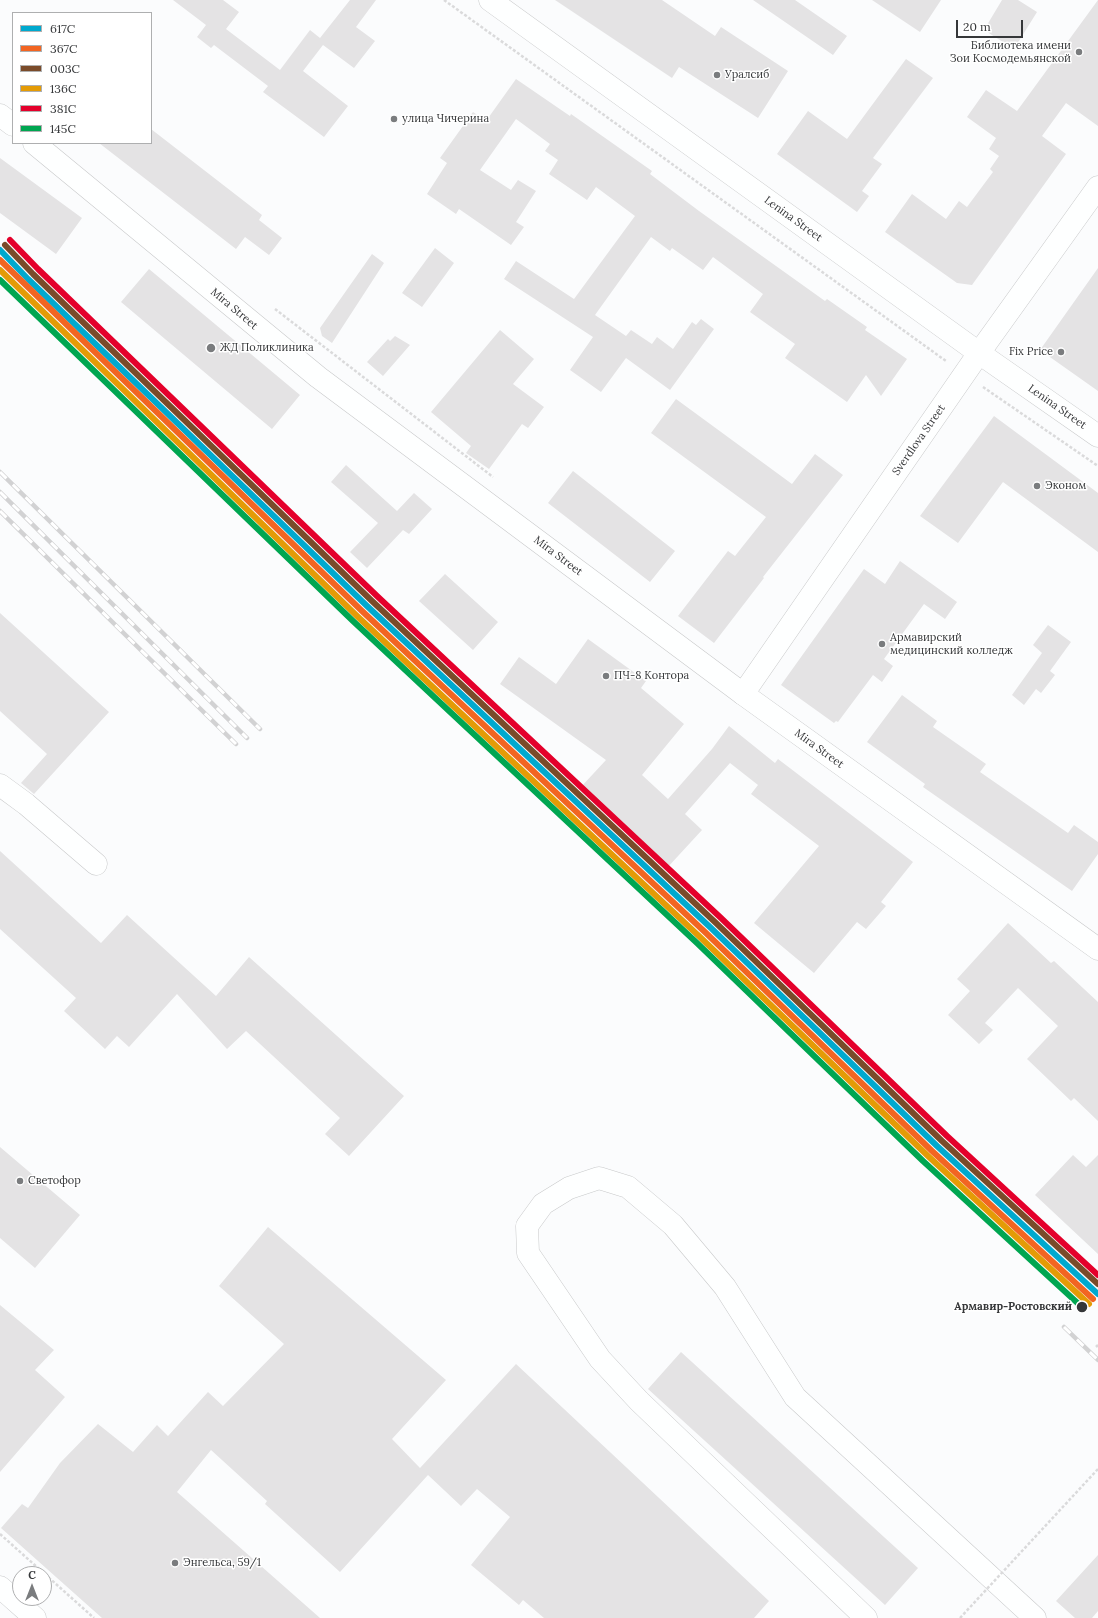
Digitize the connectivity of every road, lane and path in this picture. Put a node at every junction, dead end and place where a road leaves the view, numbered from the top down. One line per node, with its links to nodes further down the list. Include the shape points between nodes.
1 (444, 0): 8 (path)
2 (490, 0): 7 (street, Lenina Street)
3 (0, 115): 4 (street)
4 (12, 124)
5 (35, 144): 11 (street, Mira Street, via 318,376)
6 (1098, 189): 7 (street, Sverdlova Street)
7 (978, 353): 8 (street, Sverdlova Street); 9 (street, Lenina Street)
8 (964, 374): 10 (path); 11 (street, Sverdlova Street)
9 (1098, 436)
10 (1098, 466)
11 (743, 694): 14 (street, Mira Street)
12 (0, 785): 13 (street)
13 (96, 864)
14 (1098, 949)
15 (1098, 1469): 21 (path, bridge)
16 (0, 1534): 19 (path)
17 (0, 1588): 18 (street)
18 (29, 1616)
19 (94, 1618)
20 (866, 1618): 22 (street, via 639,1401 600,1359 528,1253 527,1226 543,1204 569,1188 599,1178 628,1187 634,1192 673,1225 725,1287 795,1396)
21 (960, 1618)
22 (1035, 1618)

